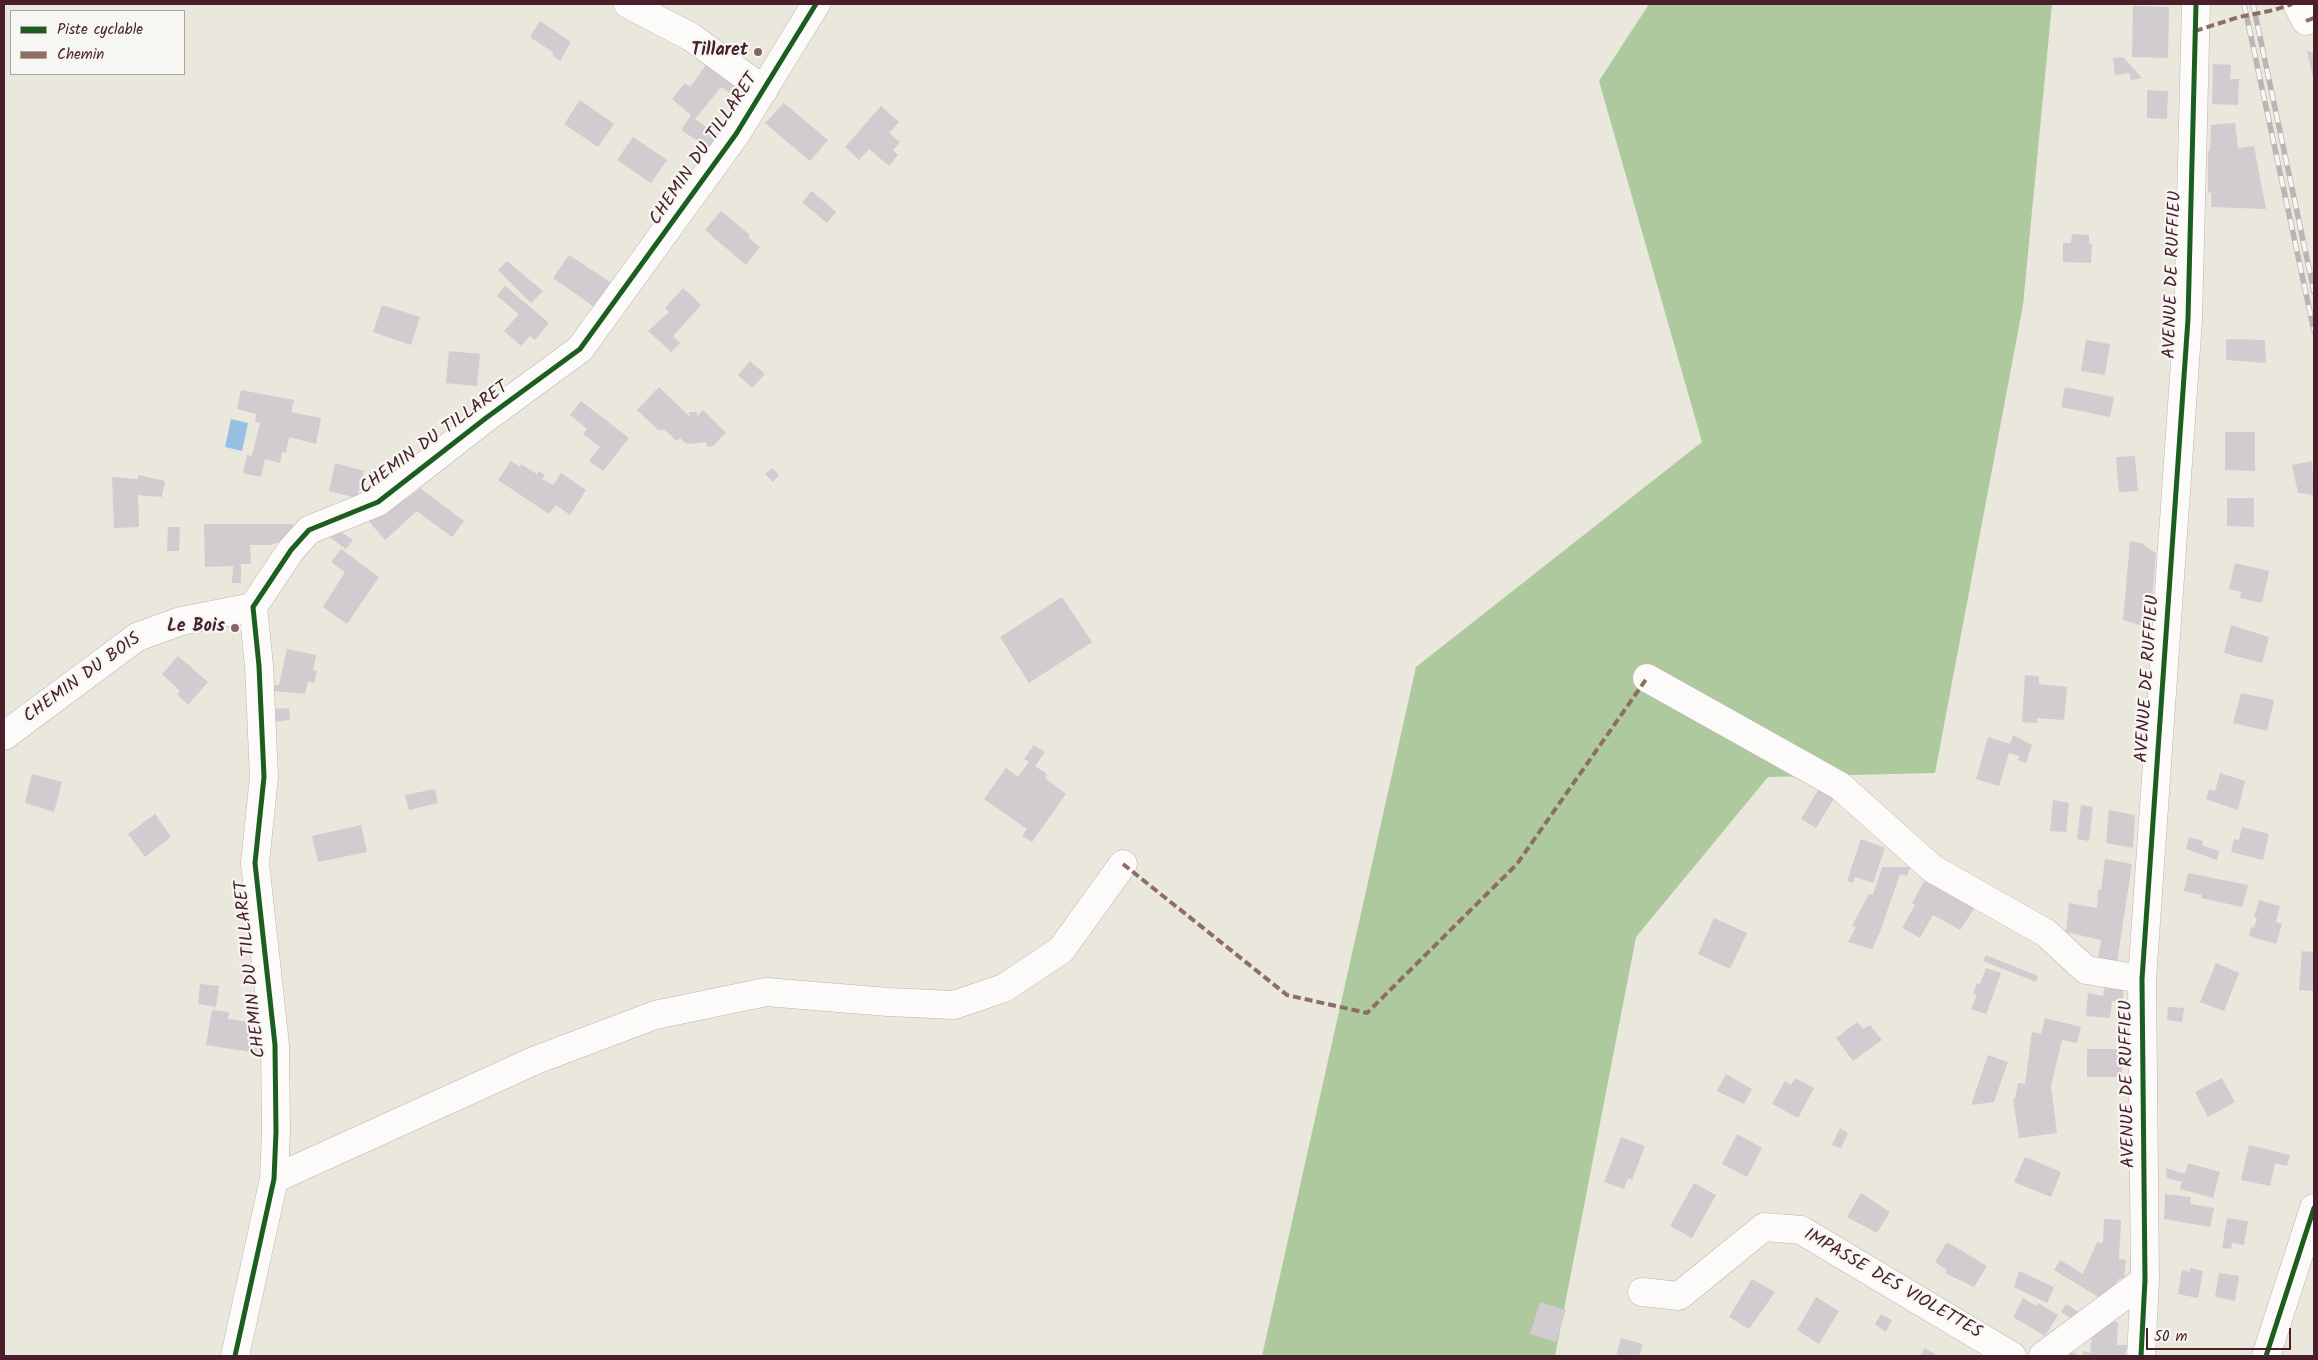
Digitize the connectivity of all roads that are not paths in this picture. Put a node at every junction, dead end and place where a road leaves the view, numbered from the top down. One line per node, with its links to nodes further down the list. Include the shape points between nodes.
1 (628, 4): 4 (street, via 691,37)
2 (816, 4): 4 (street, CHEMIN DU TILLARET)
3 (2196, 4): 9 (street, AVENUE DE RUFFIEU, via 2188,319)
4 (764, 90): 5 (street, CHEMIN DU TILLARET, via 736,134 580,349 378,502 309,530 291,550)
5 (253, 607): 7 (street, CHEMIN DU BOIS, via 181,621 136,637); 10 (street, CHEMIN DU TILLARET, via 264,777 255,863 275,1045)
6 (1647, 678): 9 (street, via 1840,786 1933,869 2046,934 2086,970)
7 (4, 736)
8 (1123, 864): 10 (street, via 1060,950 1004,988 954,1005 766,992 656,1015 536,1060)
9 (2142, 979): 12 (street, AVENUE DE RUFFIEU)
10 (274, 1179): 14 (street, CHEMIN DU TILLARET)
11 (2314, 1208): 18 (street)
12 (2145, 1280): 16 (street); 17 (street, AVENUE DE RUFFIEU)
13 (1642, 1292): 15 (street, IMPASSE DES VIOLETTES, via 1679,1296 1764,1226 1801,1230)
14 (235, 1356)
15 (2012, 1356)
16 (2043, 1356)
17 (2141, 1356)
18 (2266, 1356)

